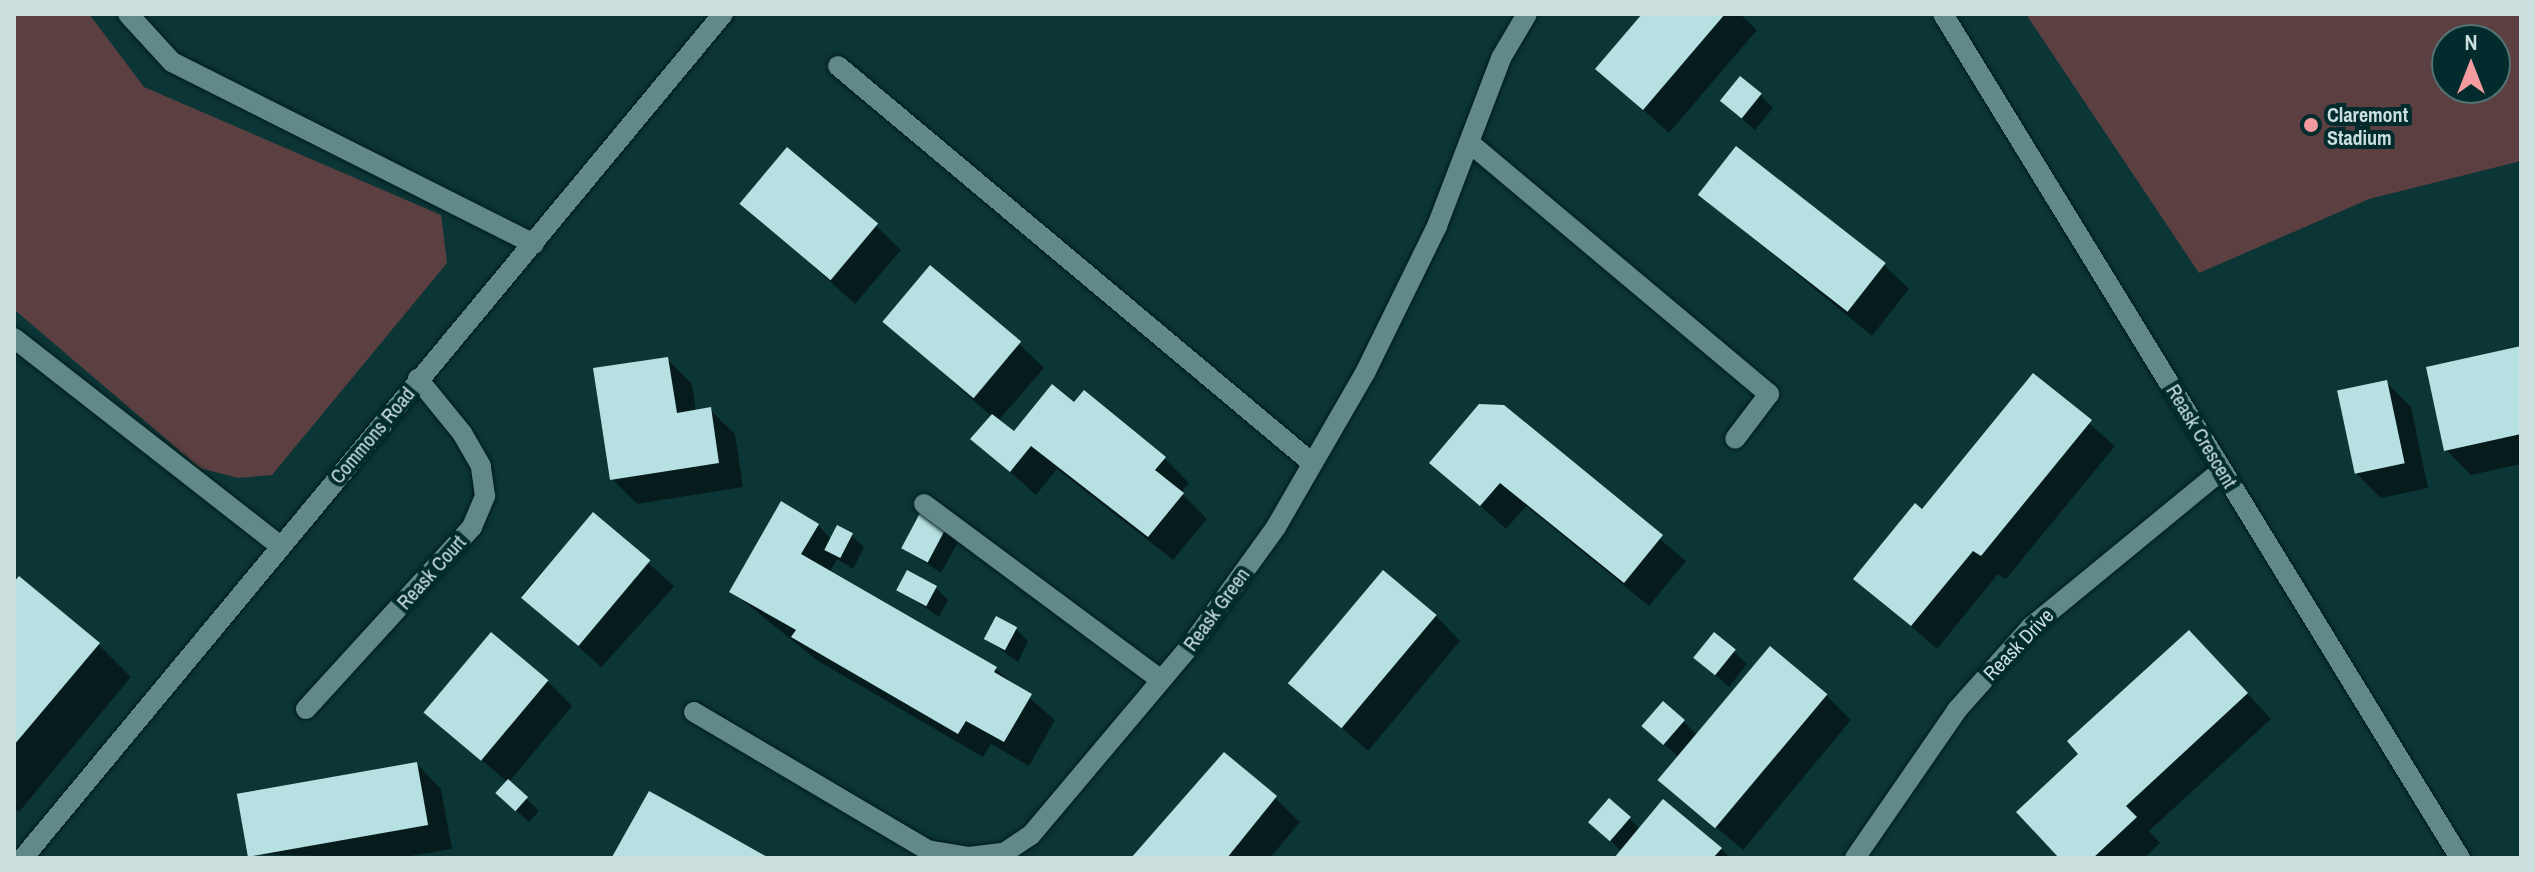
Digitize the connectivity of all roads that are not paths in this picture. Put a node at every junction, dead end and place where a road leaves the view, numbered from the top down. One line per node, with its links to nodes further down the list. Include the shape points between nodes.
1 (128, 14): 7 (street, via 172,62)
2 (723, 14): 7 (street, Commons Road)
3 (1527, 14): 6 (street, Reask Green, via 1501,58)
4 (1943, 14): 12 (street, Reask Crescent)
5 (838, 66): 11 (street)
6 (1471, 144): 10 (street, via 1769,394); 11 (street, Reask Green, via 1365,373)
7 (534, 244): 9 (street, Commons Road)
8 (14, 338): 14 (street)
9 (418, 379): 14 (street, Commons Road); 16 (street, Reask Court, via 481,466 485,496 472,527)
10 (1735, 439)
11 (1312, 463): 15 (street, Reask Green, via 1276,527)
12 (2222, 470): 19 (street, Reask Drive, via 2031,627 1957,710); 20 (street, Reask Crescent)
13 (924, 504): 15 (street)
14 (280, 546): 18 (street, Commons Road)
15 (1161, 680): 17 (street, Reask Green, via 1031,835 1004,853 969,857 927,850)
16 (306, 709)
17 (694, 712)
18 (23, 858)
19 (1855, 858)
20 (2460, 858)

